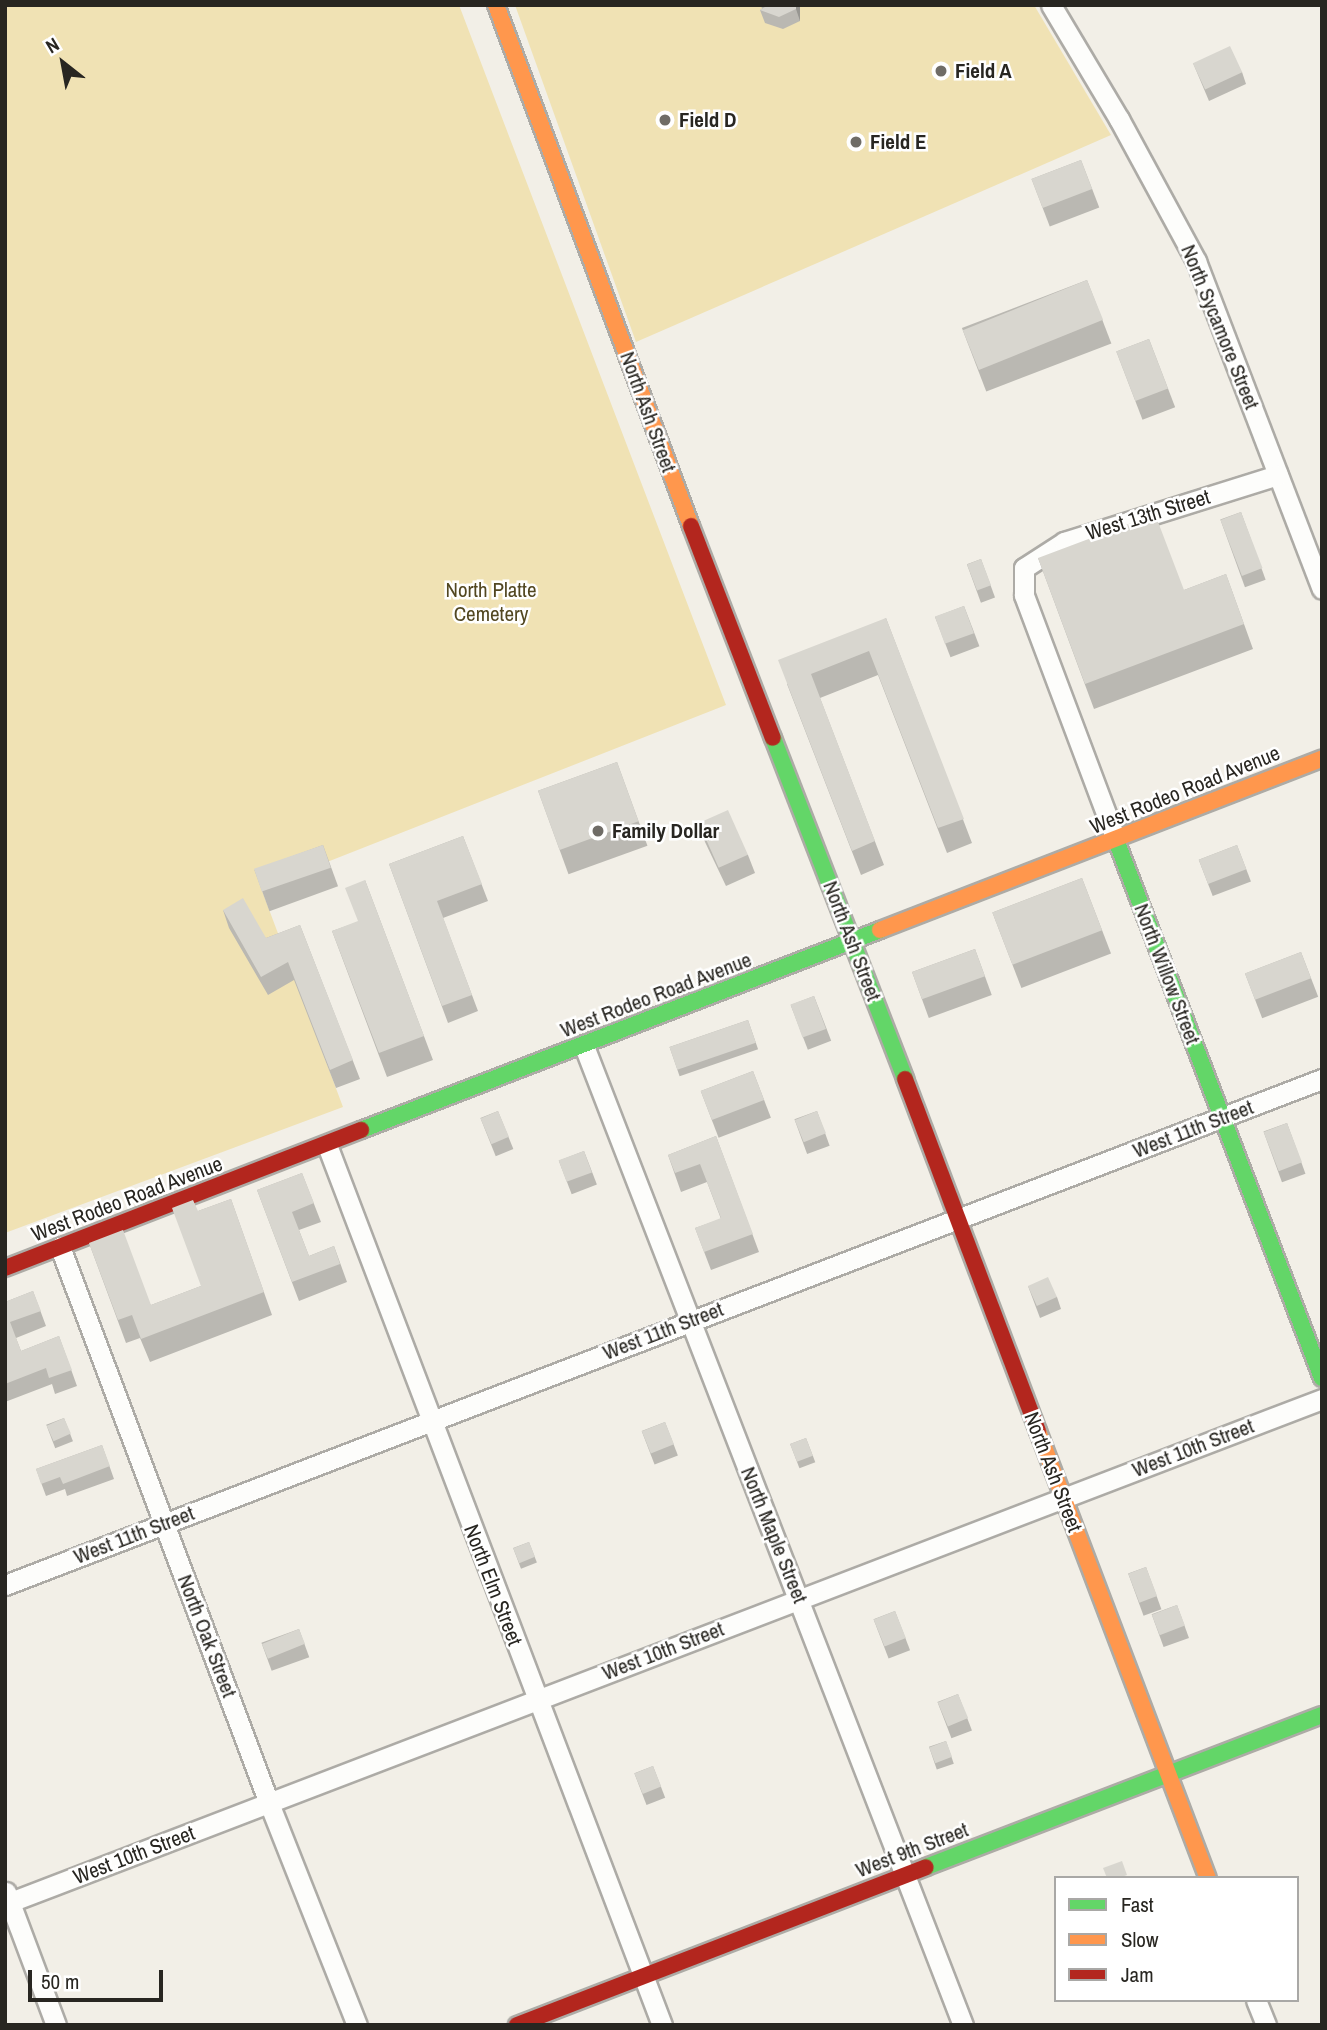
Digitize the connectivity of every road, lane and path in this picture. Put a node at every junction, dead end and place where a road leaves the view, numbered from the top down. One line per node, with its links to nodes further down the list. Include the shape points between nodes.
1 (496, 5): 8 (street, North Ash Street, via 648,415)
2 (1051, 5): 3 (street, North Sycamore Street, via 1196,261)
3 (1278, 475): 4 (street, West 13th Street, via 1064,542); 5 (street, North Sycamore Street)
4 (1024, 568): 7 (street, North Willow Street, via 1024,595)
5 (1322, 589)
6 (1322, 759): 7 (street, West Rodeo Road Avenue)
7 (1116, 840): 8 (street, West Rodeo Road Avenue); 11 (street, North Willow Street)
8 (853, 942): 9 (street, West Rodeo Road Avenue); 13 (street, North Ash Street)
9 (584, 1046): 12 (street, West Rodeo Road Avenue); 16 (street, North Maple Street)
10 (1322, 1079): 11 (street, West 11th Street)
11 (1223, 1117): 13 (street, West 11th Street); 17 (street, North Willow Street)
12 (327, 1145): 14 (street, West Rodeo Road Avenue); 19 (street, North Elm Street)
13 (958, 1219): 16 (street, West 11th Street); 20 (street, North Ash Street)
14 (60, 1247): 15 (street, West Rodeo Road Avenue); 21 (street, North Oak Street)
15 (5, 1268)
16 (690, 1321): 19 (street, West 11th Street); 23 (street, North Maple Street)
17 (1322, 1378)
18 (1322, 1399): 20 (street, West 10th Street)
19 (431, 1421): 21 (street, West 11th Street); 24 (street, North Elm Street)
20 (1063, 1498): 23 (street, West 10th Street); 26 (street, North Ash Street)
21 (165, 1523): 22 (street, West 11th Street); 27 (street, North Oak Street)
22 (5, 1585)
23 (799, 1599): 24 (street, West 10th Street); 28 (street, North Maple Street)
24 (537, 1700): 27 (street, West 10th Street); 31 (street, North Elm Street)
25 (1322, 1715): 26 (street, West 9th Street)
26 (1168, 1774): 28 (street, West 9th Street); 29 (street, North Ash Street)
27 (269, 1803): 30 (street, West 10th Street); 34 (street, North Oak Street)
28 (906, 1875): 31 (street, West 9th Street); 37 (street, North Maple Street)
29 (1207, 1876)
30 (7, 1899): 33 (street)
31 (643, 1976): 35 (street, West 9th Street); 36 (street, North Elm Street)
32 (1257, 2002): 38 (street)
33 (56, 2025)
34 (357, 2025)
35 (517, 2025)
36 (662, 2025)
37 (963, 2025)
38 (1266, 2025)

